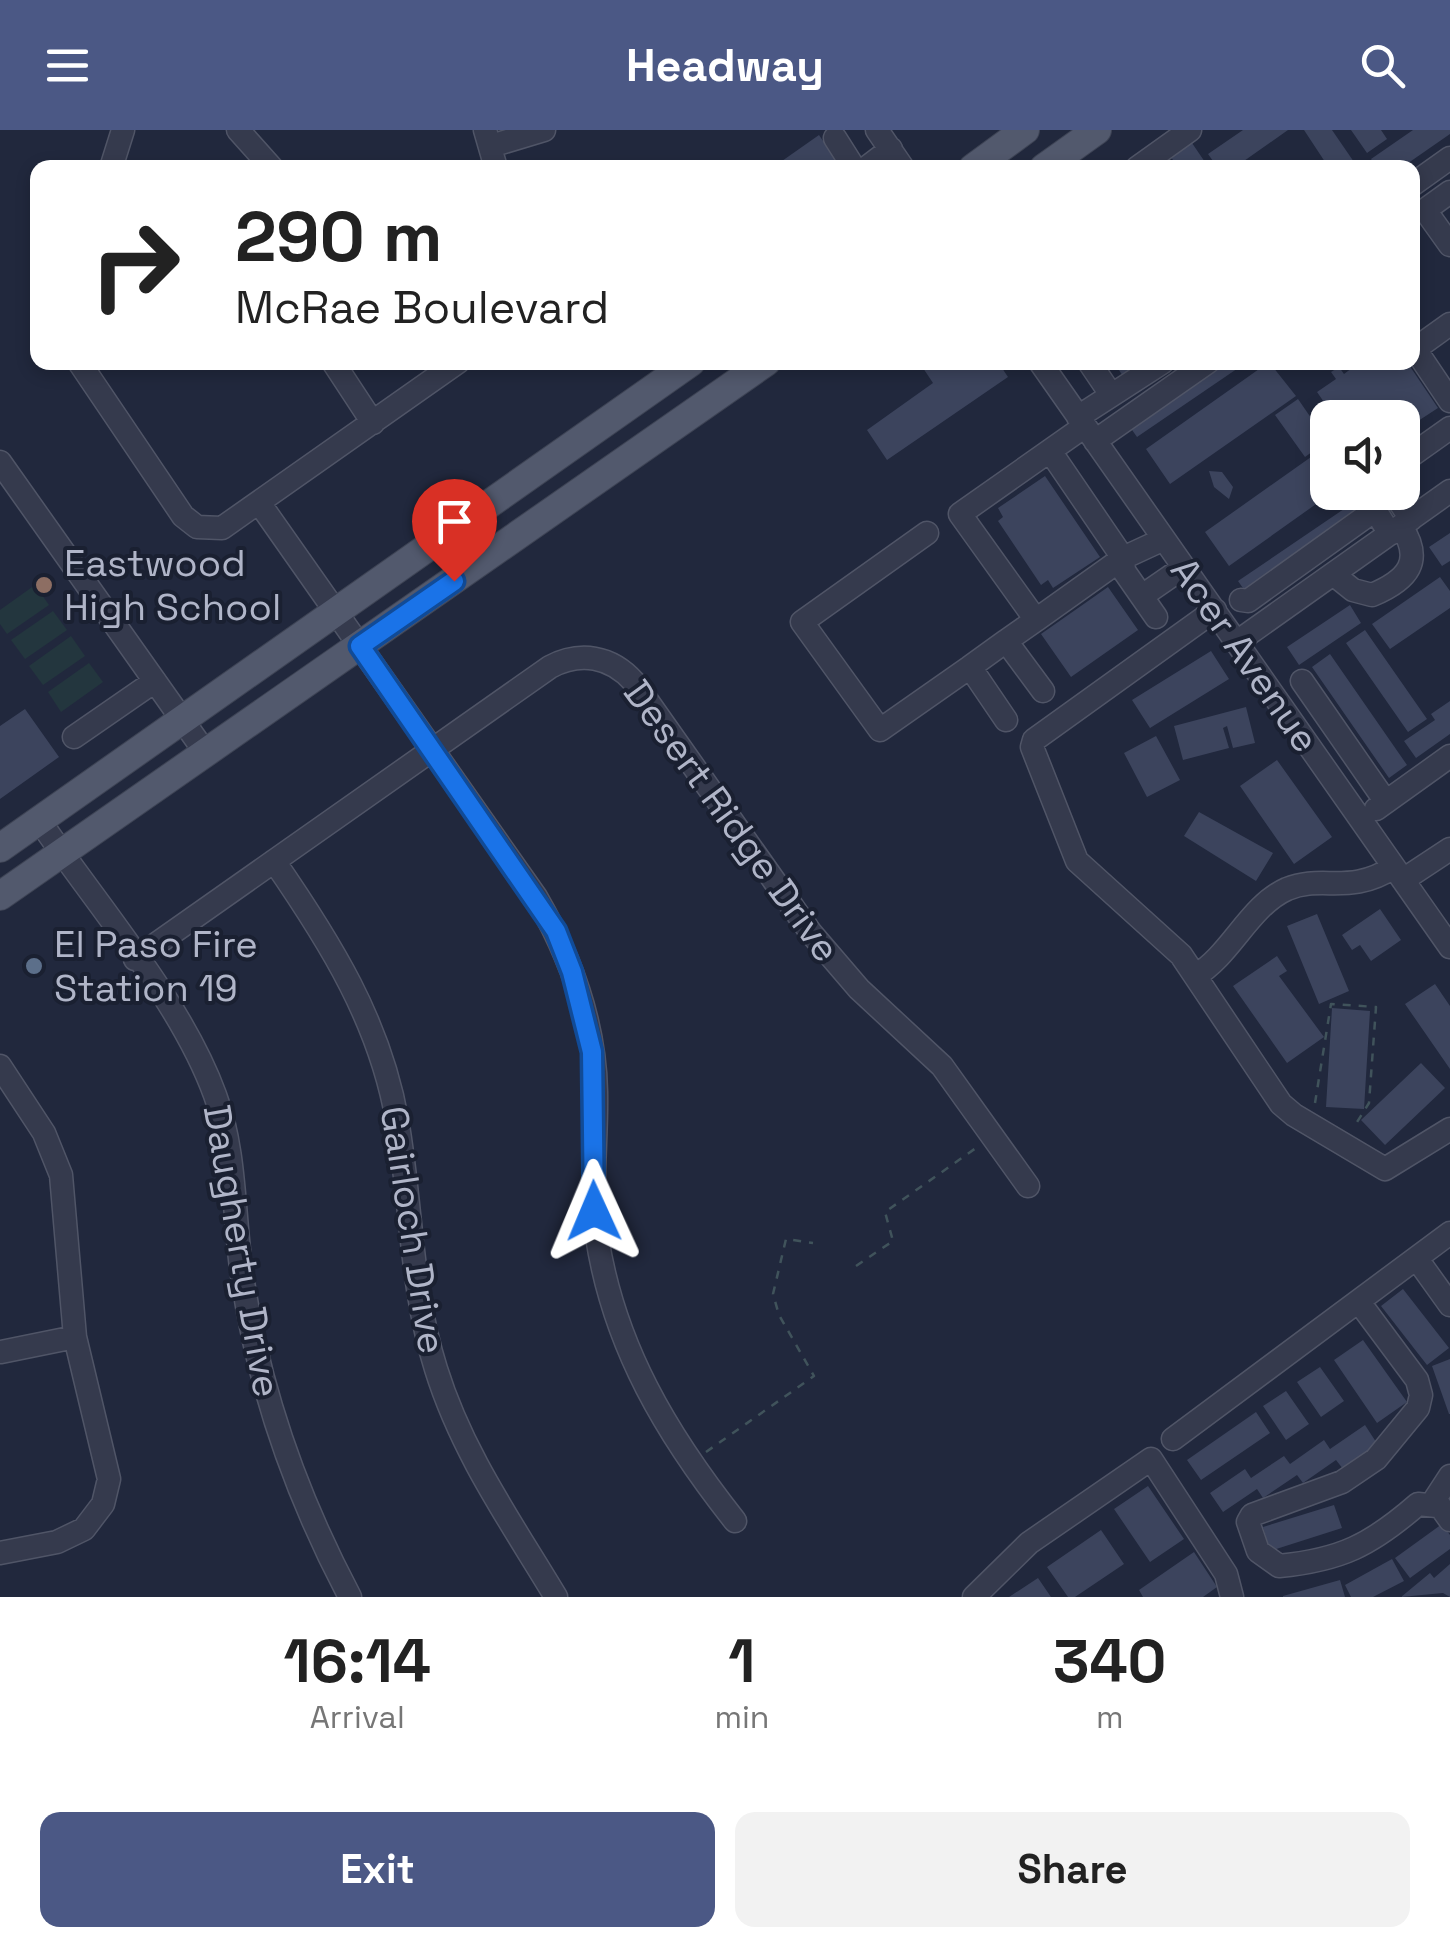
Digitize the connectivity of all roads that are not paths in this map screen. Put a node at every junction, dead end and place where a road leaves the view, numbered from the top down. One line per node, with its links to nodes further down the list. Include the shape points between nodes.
1 (123, 130): 10 (street)
2 (238, 130): 11 (street)
3 (544, 130): 8 (street)
4 (1024, 130): 13 (main road)
5 (1097, 130): 14 (main road)
6 (1190, 130): 15 (street)
7 (835, 138): 12 (street)
8 (491, 148)
9 (1450, 158): 16 (street)
10 (114, 160)
11 (265, 160)
12 (849, 160)
13 (984, 160)
14 (1055, 160)
15 (1148, 160)
16 (1420, 179)
17 (1450, 192): 18 (street, via 1425,210)
18 (1450, 245)
19 (1450, 324): 20 (street)
20 (1420, 345)
21 (1420, 356): 32 (street)
22 (84, 370): 40 (street, via 188,522 222,528)
23 (338, 370): 33 (street)
24 (447, 370): 33 (street)
25 (680, 370): 52 (main road)
26 (755, 370): 58 (main road)
27 (1046, 370): 34 (street, Acer Avenue)
28 (1094, 370): 31 (street)
29 (1153, 370): 31 (street)
30 (1193, 370): 34 (street)
31 (1110, 393): 34 (street)
32 (1450, 401)
33 (373, 423): 40 (street)
34 (1086, 428): 37 (street); 44 (street, Acer Avenue)
35 (1450, 428): 36 (street)
36 (1420, 449)
37 (1050, 451): 45 (street); 55 (street, via 960,514)
38 (0, 462): 60 (street)
39 (1450, 491): 42 (street)
40 (260, 504): 52 (street)
41 (1397, 510): 42 (street)
42 (1401, 526): 47 (street); 47 (street, via 1413,547 1402,576 1372,594); 48 (street, via 1374,510)
43 (927, 533): 59 (street, via 802,622 880,730)
44 (1164, 539): 45 (street); 46 (street, Acer Avenue)
45 (1123, 558): 49 (street); 55 (street)
46 (1184, 567): 49 (street); 53 (street, Acer Avenue)
47 (1333, 574): 51 (street)
48 (1275, 581): 50 (street); 51 (street)
49 (1142, 596): 54 (street)
50 (1241, 600)
51 (1291, 604): 57 (street)
52 (335, 610): 58 (street); 63 (main road)
53 (1215, 610): 57 (street, Acer Avenue); 84 (street, via 1032,747 1076,861 1181,955)
54 (1156, 617)
55 (1036, 620): 56 (street)
56 (1006, 641): 59 (street); 61 (street)
57 (1238, 642): 62 (street, Acer Avenue)
58 (360, 646): 68 (street); 69 (main road)
59 (970, 667): 64 (street)
60 (156, 681): 63 (street); 66 (street)
61 (1042, 691)
62 (1285, 710): 65 (street, via 1306,687); 67 (street, Acer Avenue)
63 (182, 718): 69 (street); 74 (main road)
64 (1006, 720)
65 (1332, 724): 67 (street); 71 (street)
66 (74, 737)
67 (1306, 742): 72 (street, Acer Avenue)
68 (431, 748): 79 (street, Desert Ridge Drive); 87 (street, Desert Ridge Drive, via 558,662 588,657 615,665 634,682 830,956 942,1066); 97 (street, via 536,897 572,972 596,1087 592,1187 606,1284 635,1369)
69 (206, 752): 78 (main road)
70 (1450, 756): 73 (street)
71 (1360, 765): 72 (street); 73 (street)
72 (1335, 782): 75 (street, Acer Avenue)
73 (1386, 802): 75 (street)
74 (39, 820): 76 (main road); 78 (street, Daugherty Drive)
75 (1361, 820): 80 (street, Acer Avenue)
76 (0, 848)
77 (1450, 849): 80 (street)
78 (61, 853): 81 (main road); 83 (street, Daugherty Drive)
79 (274, 861): 83 (street, Desert Ridge Drive); 100 (street, Gairloch Drive, via 338,957 380,1050 403,1154 419,1307 458,1430)
80 (1399, 874): 82 (street, Acer Avenue); 84 (street, via 1363,884 1288,889)
81 (0, 896)
82 (1450, 947)
83 (136, 959): 99 (street, Daugherty Drive, via 184,1029 216,1095 264,1388 304,1502)
84 (1195, 976): 86 (street, via 1281,1104 1308,1123 1385,1169)
85 (0, 1066): 92 (street, via 44,1133 61,1176)
86 (1450, 1129)
87 (1028, 1186)
88 (1450, 1233): 89 (street)
89 (1417, 1259): 90 (street); 91 (street)
90 (1359, 1302): 94 (street); 96 (street, via 1418,1380 1418,1408 1356,1474 1260,1510 1248,1522 1267,1561 1279,1566 1356,1550 1418,1504)
91 (1450, 1305)
92 (76, 1336): 93 (street); 98 (street, via 108,1468 103,1504 72,1537)
93 (1, 1352)
94 (1173, 1439)
95 (1450, 1476): 96 (street, via 1438,1488)
96 (1443, 1513)
97 (735, 1521)
98 (0, 1552)
99 (350, 1597)
100 (556, 1597)
101 (974, 1597): 102 (street, via 1029,1543 1151,1458 1226,1574)
102 (1232, 1597)

